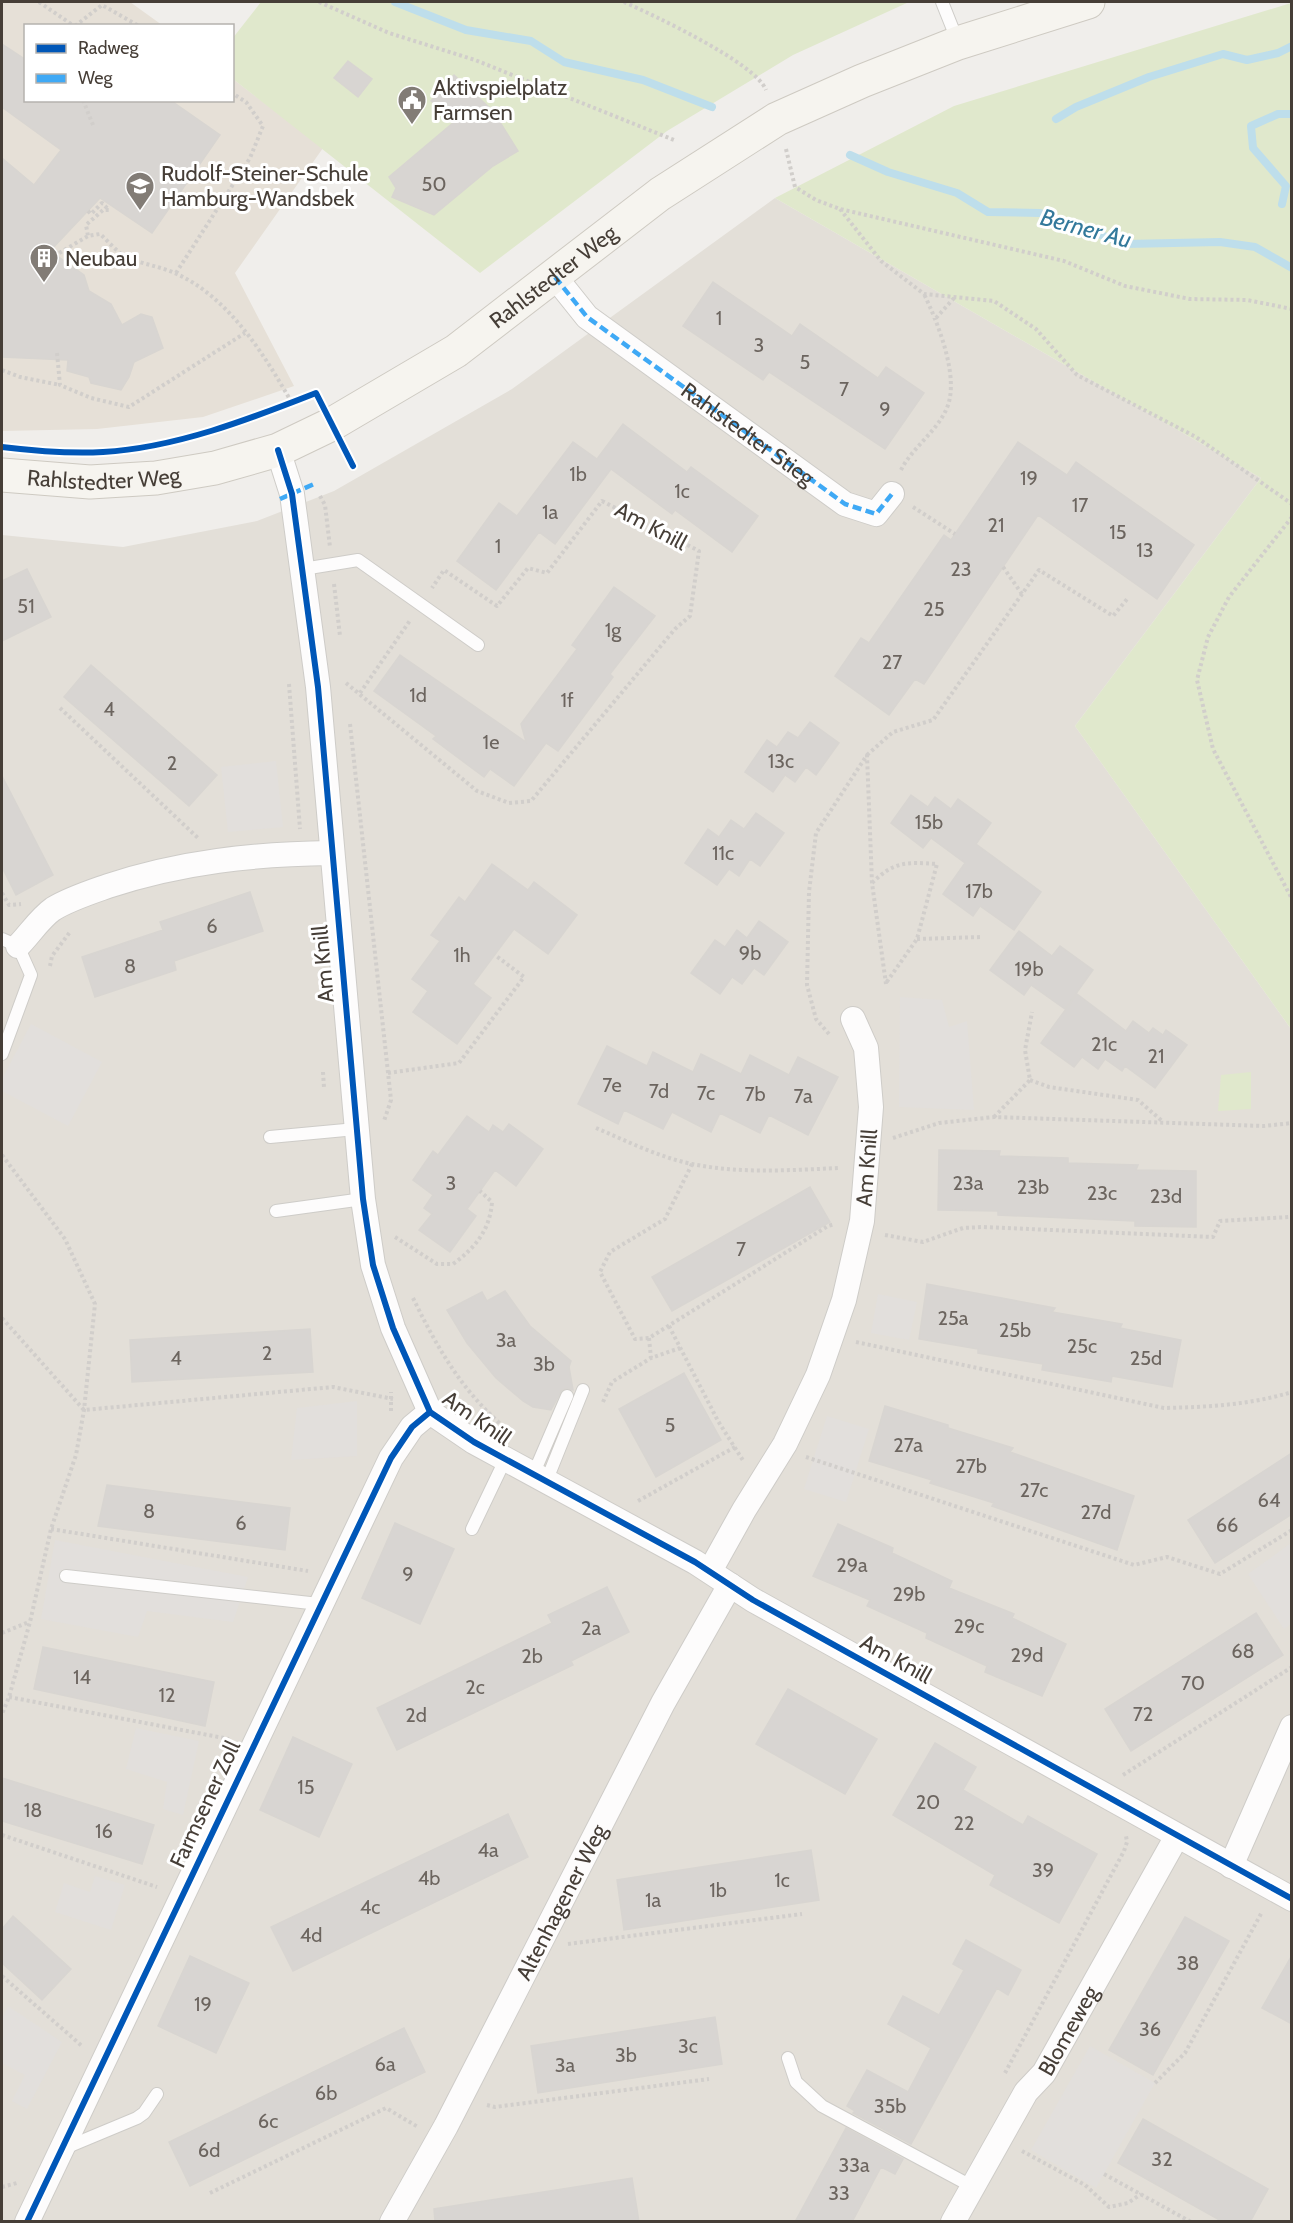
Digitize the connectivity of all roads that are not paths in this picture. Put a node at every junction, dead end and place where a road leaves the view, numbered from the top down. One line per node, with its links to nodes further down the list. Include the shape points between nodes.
1 (942, 2): 3 (lane)
2 (1088, 2): 3 (main road, Rahlstedter Weg)
3 (958, 43): 4 (main road, Rahlstedter Weg, via 777,119 660,194)
4 (555, 277): 5 (main road, Rahlstedter Weg, via 456,351 332,424); 7 (street, Rahlstedter Stieg, via 587,317 845,504 876,513)
5 (278, 450): 6 (main road, Rahlstedter Weg, via 214,468 156,478 90,482); 8 (street, Am Knill, via 292,494)
6 (2, 475)
7 (892, 494)
8 (303, 569): 9 (lane, via 358,560); 10 (street, Am Knill, via 318,687)
9 (478, 645)
10 (331, 853): 11 (street, via 220,859 139,876 52,909); 14 (street, Am Knill)
11 (10, 942): 13 (lane, via 31,975)
12 (853, 1019): 24 (street, Am Knill, via 866,1048 871,1107 862,1221 844,1300 818,1375 785,1444)
13 (2, 1054)
14 (356, 1128): 15 (lane); 16 (street, Am Knill)
15 (270, 1137)
16 (363, 1199): 17 (lane); 20 (street, Am Knill, via 373,1264 393,1328)
17 (276, 1211)
18 (583, 1390): 22 (lane)
19 (567, 1396): 22 (lane, via 543,1452)
20 (430, 1412): 21 (street, Am Knill); 27 (street, Farmsener Zoll, via 412,1427 391,1458)
21 (505, 1460): 22 (street, Am Knill); 23 (lane)
22 (539, 1479): 24 (street, Am Knill)
23 (472, 1529)
24 (710, 1572): 26 (street, Am Knill)
25 (66, 1575): 27 (lane)
26 (730, 1585): 29 (street, Am Knill); 37 (street, Altenhagener Weg, via 663,1703 446,2126)
27 (319, 1604): 34 (street, Farmsener Zoll)
28 (1292, 1727): 30 (street)
29 (1177, 1836): 30 (street, Am Knill); 35 (street, Blomeweg, via 1044,2073 1026,2092)
30 (1231, 1866): 31 (street, Am Knill)
31 (1292, 1899)
32 (788, 2058): 35 (lane, via 796,2082 822,2106)
33 (157, 2094): 34 (lane, via 137,2118)
34 (61, 2150): 36 (street, Farmsener Zoll)
35 (973, 2187): 38 (street, Blomeweg)
36 (27, 2222)
37 (392, 2222)
38 (953, 2222)

